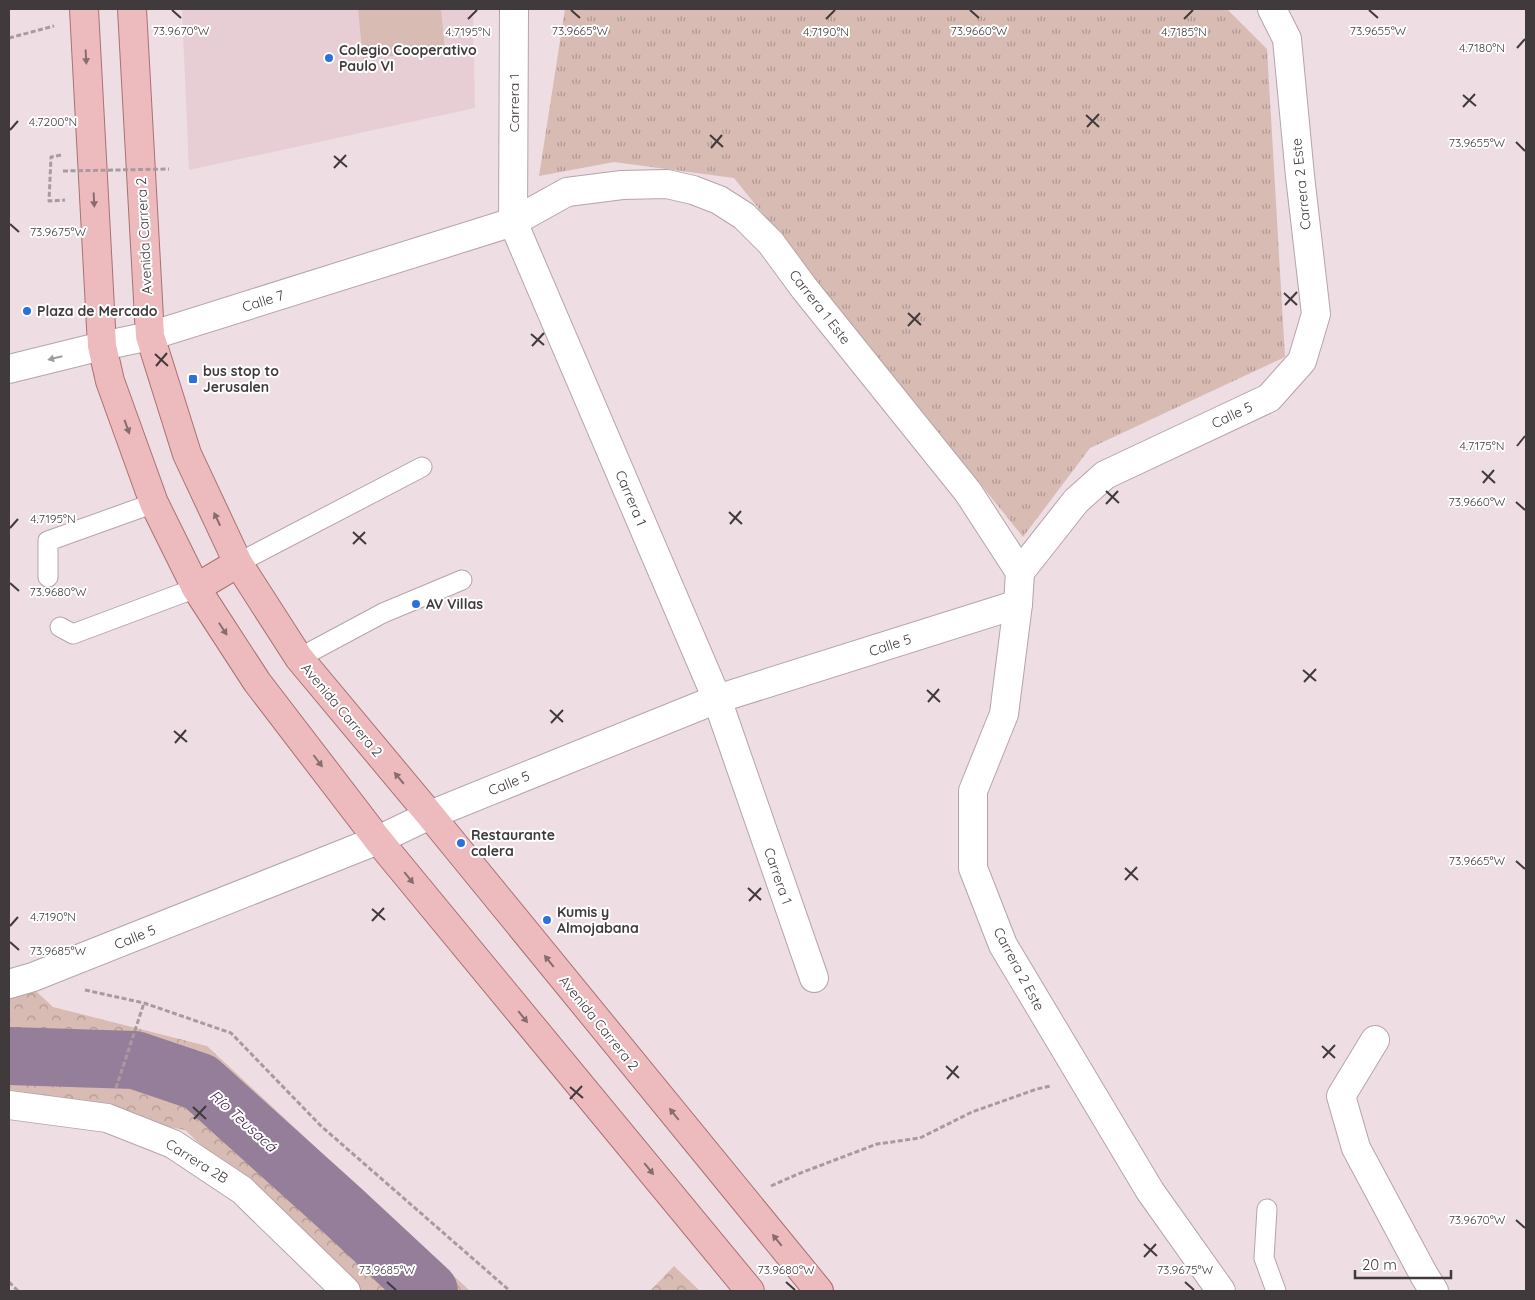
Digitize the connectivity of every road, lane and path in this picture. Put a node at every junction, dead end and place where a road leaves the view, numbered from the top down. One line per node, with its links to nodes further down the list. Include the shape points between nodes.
1 (132, 9): 11 (main road, Avenida Carrera 2)
2 (514, 9): 10 (street, Carrera 1)
3 (1272, 9): 13 (street, Carrera 2 Este, via 1287,39 1316,314)
4 (84, 14): 5 (path); 12 (main road, one-way to 12)
5 (9, 38)
6 (51, 157): 9 (path, via 49,201 65,201)
7 (169, 169): 8 (path, bridge, via 63,171)
8 (64, 178)
9 (64, 193)
10 (513, 222): 11 (street, Calle 7); 18 (street, Carrera 1 Este, via 567,192 622,185 667,184 693,190 719,200 744,216 771,243 968,492); 25 (street, Carrera 1)
11 (150, 336): 12 (street, Calle 7); 17 (main road, Avenida Carrera 2, one-way to 11, via 187,454)
12 (102, 346): 14 (street, Calle 7, one-way to 14); 16 (main road, one-way to 16, via 110,381)
13 (1302, 361): 18 (street, Calle 5, via 1269,398 1105,475 1076,501)
14 (9, 369)
15 (422, 467): 17 (lane)
16 (154, 503): 19 (lane, via 48,541); 21 (main road)
17 (238, 563): 21 (main road); 24 (main road, Avenida Carrera 2)
18 (1020, 572): 22 (street)
19 (48, 578)
20 (462, 580): 24 (lane, via 383,613)
21 (196, 588): 23 (lane, via 73,634); 27 (main road, one-way to 27, via 258,682)
22 (1018, 604): 25 (street, Calle 5); 33 (street, Carrera 2 Este, via 1004,714 973,791 973,868 1003,945)
23 (60, 627)
24 (299, 658): 26 (main road, Avenida Carrera 2, one-way to 24)
25 (717, 700): 26 (street, Calle 5); 28 (street, Carrera 1)
26 (430, 815): 27 (street, Calle 5); 36 (main road, Avenida Carrera 2, one-way to 26)
27 (378, 840): 29 (street, Calle 5); 42 (main road, one-way to 42)
28 (814, 978)
29 (9, 984)
30 (79, 988): 31 (path)
31 (144, 1003): 35 (path); 41 (path, via 231,1033 322,1126)
32 (1375, 1040): 46 (street, via 1341,1096 1356,1148)
33 (1082, 1078): 36 (path, via 1037,1089 972,1112 920,1138 876,1144); 44 (street, Carrera 2 Este, via 1150,1191)
34 (9, 1105): 35 (street, Carrera 2B)
35 (107, 1118): 40 (street, Carrera 2B, via 173,1144 242,1190)
36 (743, 1199): 43 (main road, Avenida Carrera 2, one-way to 36)
37 (1267, 1209): 45 (lane, via 1264,1258)
38 (9, 1282): 39 (path)
39 (18, 1291)
40 (346, 1291)
41 (510, 1291)
42 (750, 1291)
43 (819, 1291)
44 (1222, 1291)
45 (1276, 1291)
46 (1434, 1291)

